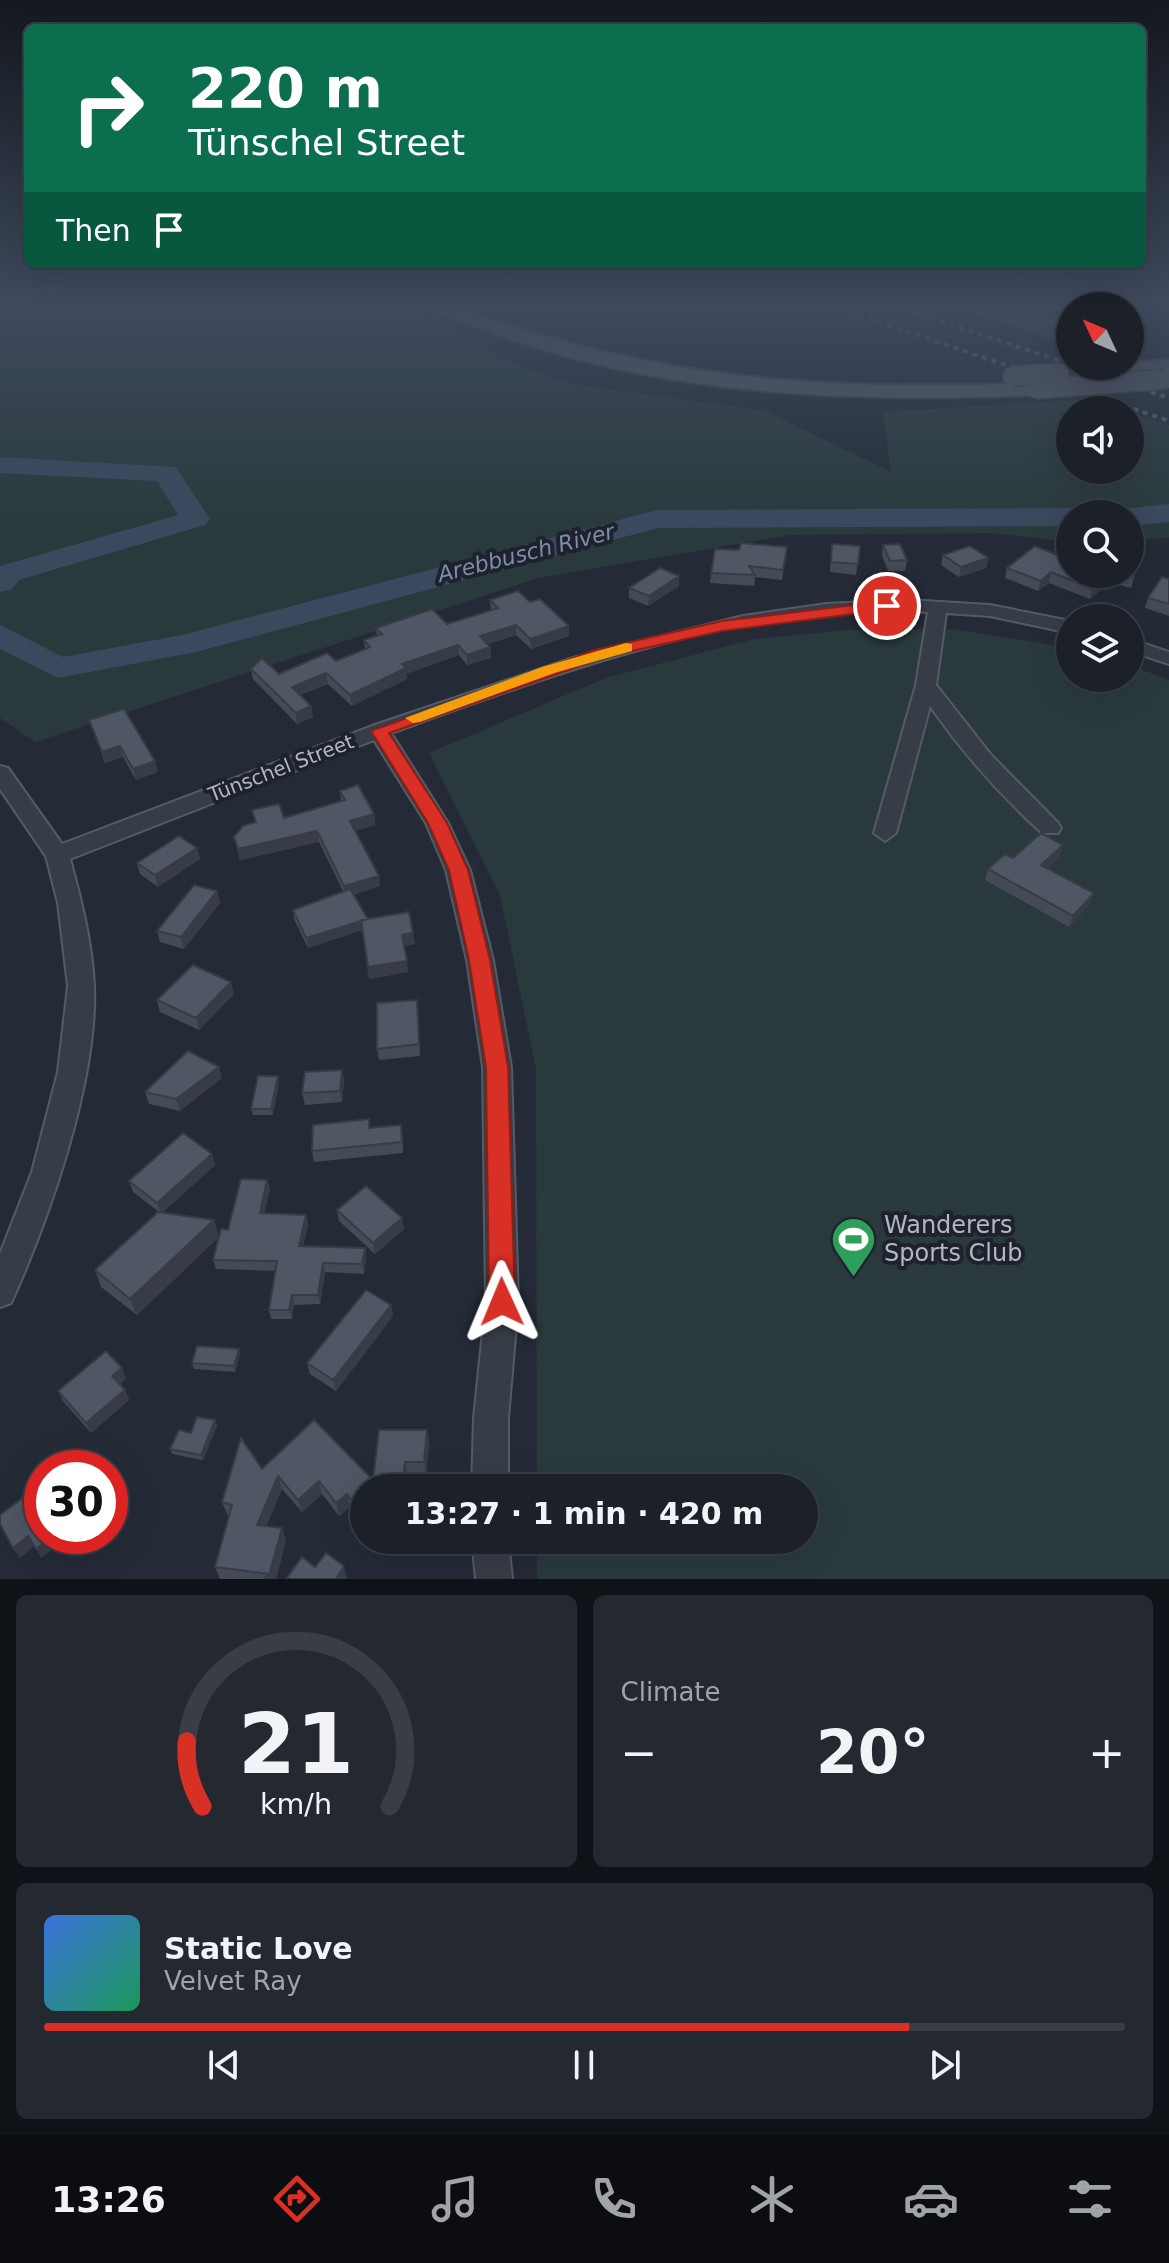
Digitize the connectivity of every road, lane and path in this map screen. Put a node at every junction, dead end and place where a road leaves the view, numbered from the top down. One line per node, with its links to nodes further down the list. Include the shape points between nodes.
1 (675, 376): 4 (main road, bridge, via 848,393 1036,389)
2 (803, 376): 3 (main road, bridge, via 850,380)
3 (1016, 376)
4 (1153, 376)
5 (938, 607): 6 (street, Tünschel Street); 9 (street); 10 (street, Tünschel Street, via 846,609 701,630 601,653)
6 (1056, 624)
7 (1144, 650): 8 (street)
8 (1169, 658)
9 (926, 685): 12 (street, via 943,712); 13 (street)
10 (379, 731): 14 (street, Tünschel Street); 16 (street, via 437,823 458,870 480,960 497,1067 502,1302)
11 (0, 773): 14 (street)
12 (1050, 828)
13 (885, 833)
14 (57, 855): 15 (street, via 79,958 78,1030 47,1172)
15 (0, 1293)
16 (490, 1474)
17 (491, 1554): 18 (street)
18 (494, 1579)

